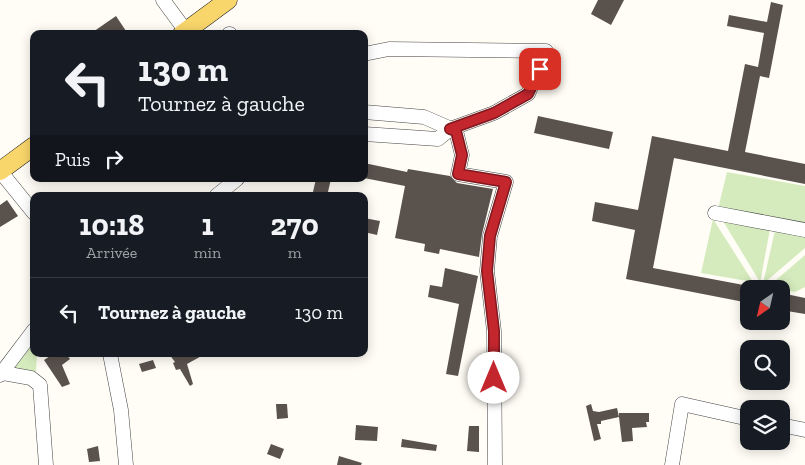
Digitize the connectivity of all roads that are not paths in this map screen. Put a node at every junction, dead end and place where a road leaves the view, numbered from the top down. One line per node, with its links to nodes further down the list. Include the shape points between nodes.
1 (163, 0): 3 (street)
2 (228, 0): 4 (main road)
3 (183, 30)
4 (189, 30)
5 (368, 55): 7 (street, via 389,49 546,51 528,94 494,113)
6 (368, 112): 7 (street, via 424,117)
7 (450, 129): 8 (street, via 438,139); 24 (street, via 456,131 462,155 458,174 506,182 490,236 487,271 494,331)
8 (368, 134)
9 (30, 149): 10 (main road)
10 (0, 171): 13 (street)
11 (233, 182): 12 (street)
12 (221, 192)
13 (30, 208)
14 (715, 213): 15 (street)
15 (805, 230)
16 (30, 335): 18 (street)
17 (111, 357): 23 (street, via 121,410)
18 (1, 374): 22 (street, via 31,378 40,385)
19 (740, 417): 25 (street, via 682,404)
20 (790, 427): 21 (street)
21 (805, 430)
22 (46, 465)
23 (126, 465)
24 (496, 465)
25 (672, 465)

